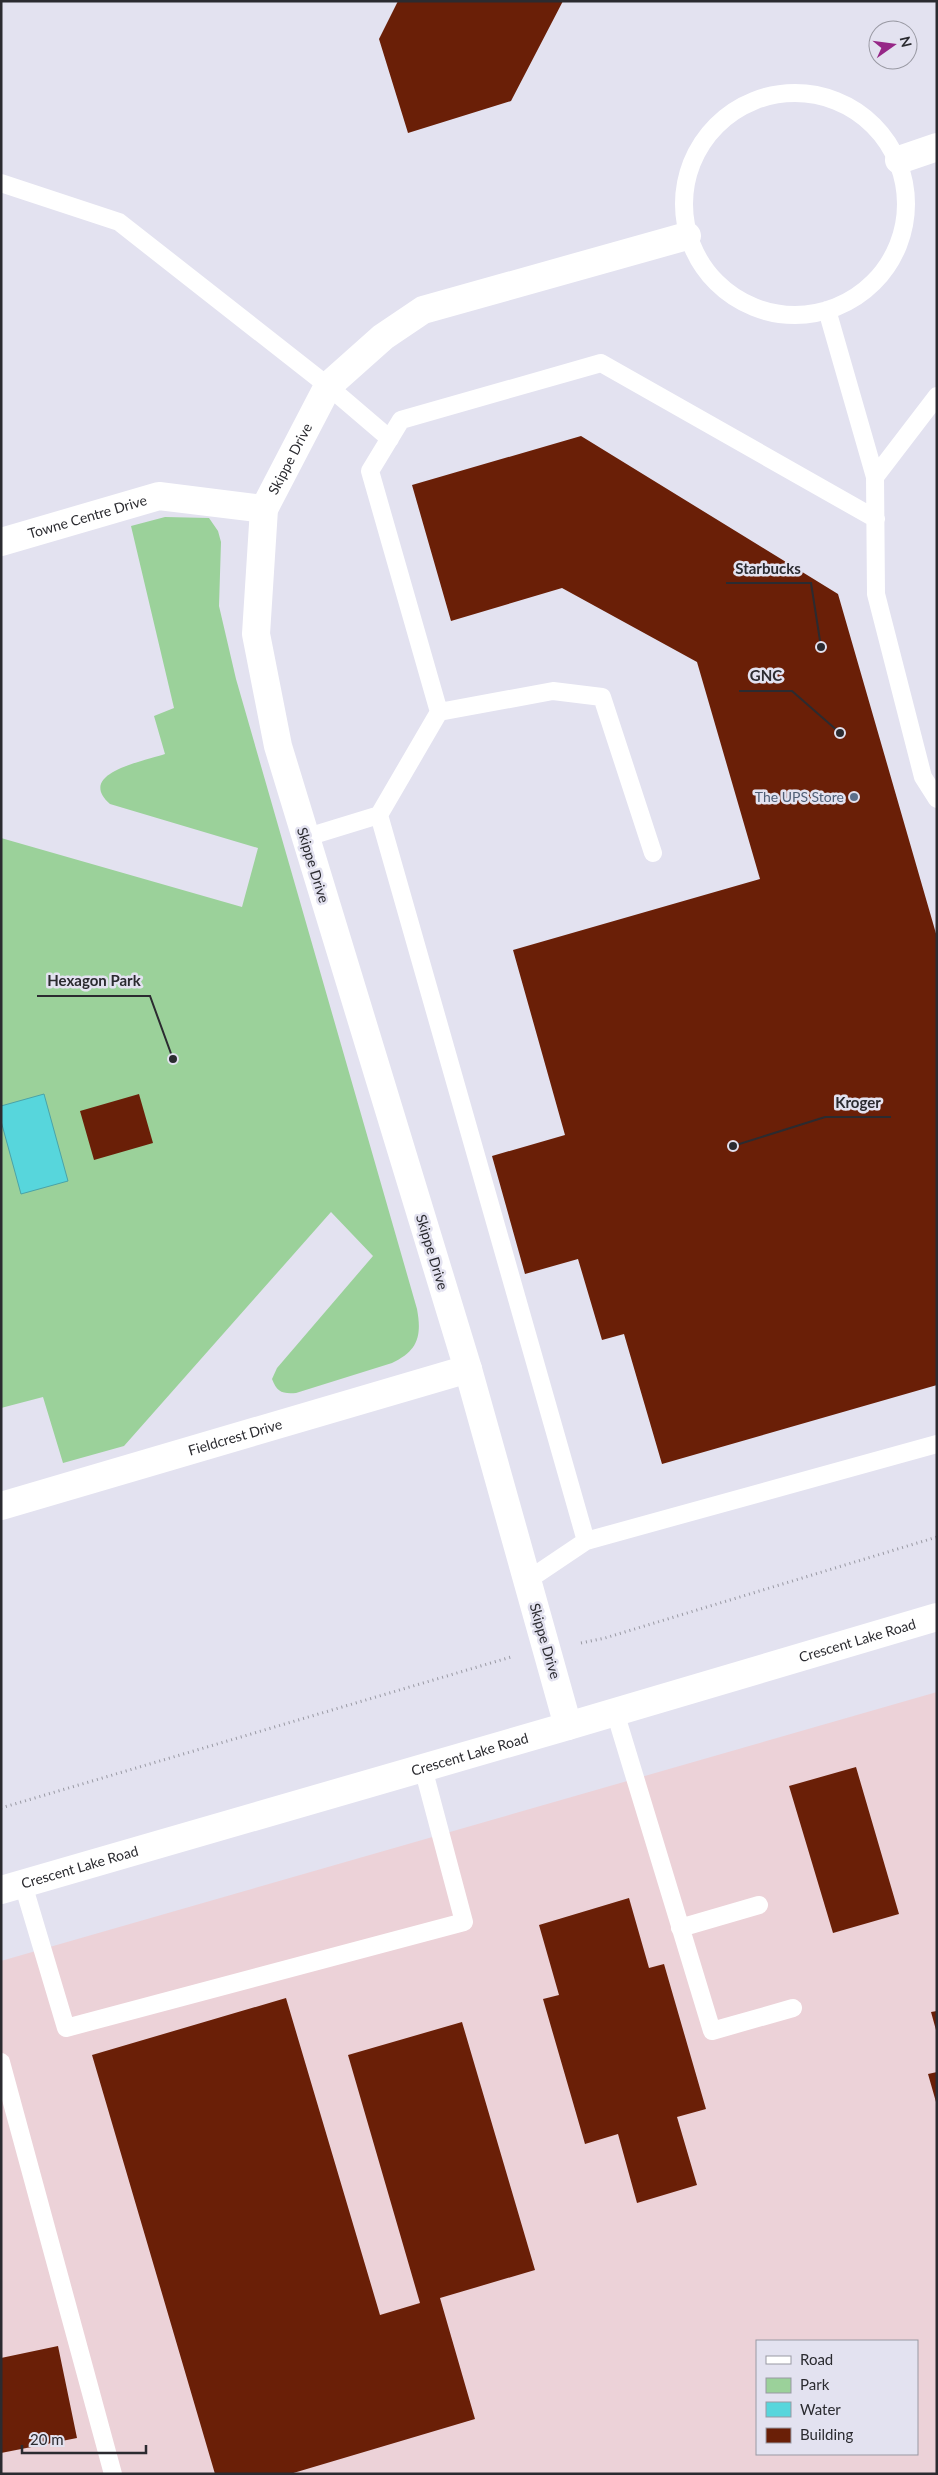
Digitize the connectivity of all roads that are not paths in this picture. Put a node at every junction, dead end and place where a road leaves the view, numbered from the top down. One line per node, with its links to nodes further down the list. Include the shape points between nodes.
1 (937, 147): 2 (street)
2 (899, 160): 4 (lane, via 887,141 863,116 833,98 798,92 763,96 731,111 706,135 689,166 683,201); 5 (lane, via 906,212 897,250 876,282 844,305)
3 (1, 183): 6 (lane, via 119,222)
4 (687, 236): 5 (lane, via 704,271 733,298 768,313 807,316); 6 (street, Skippe Drive, via 423,310)
5 (827, 310): 9 (lane)
6 (328, 386): 8 (lane); 10 (street, Skippe Drive)
7 (937, 396): 9 (lane)
8 (390, 439): 11 (lane, via 401,420 601,364); 13 (lane, via 370,471)
9 (875, 477): 11 (lane)
10 (264, 509): 12 (street, Towne Centre Drive, via 159,496); 16 (street, Skippe Drive, via 256,634 278,746)
11 (876, 520): 14 (lane, via 876,594 923,777)
12 (1, 542)
13 (439, 712): 15 (lane); 17 (lane, via 553,691 602,697)
14 (937, 799)
15 (379, 815): 16 (lane); 21 (lane)
16 (304, 838): 18 (street, Skippe Drive)
17 (653, 853)
18 (468, 1369): 20 (street, Fieldcrest Drive); 22 (street, Skippe Drive)
19 (937, 1444): 21 (lane)
20 (1, 1506)
21 (586, 1541): 22 (lane)
22 (528, 1580): 25 (street, Skippe Drive)
23 (937, 1617): 24 (street, Crescent Lake Road)
24 (615, 1712): 25 (street, Crescent Lake Road); 29 (lane)
25 (568, 1726): 26 (street, Crescent Lake Road)
26 (423, 1768): 27 (street, Crescent Lake Road); 27 (lane, via 464,1922 66,2028)
27 (12, 1887)
28 (760, 1906): 29 (lane)
29 (680, 1928): 30 (lane, via 712,2031)
30 (793, 2008)
31 (1, 2062): 32 (lane)
32 (113, 2474)

